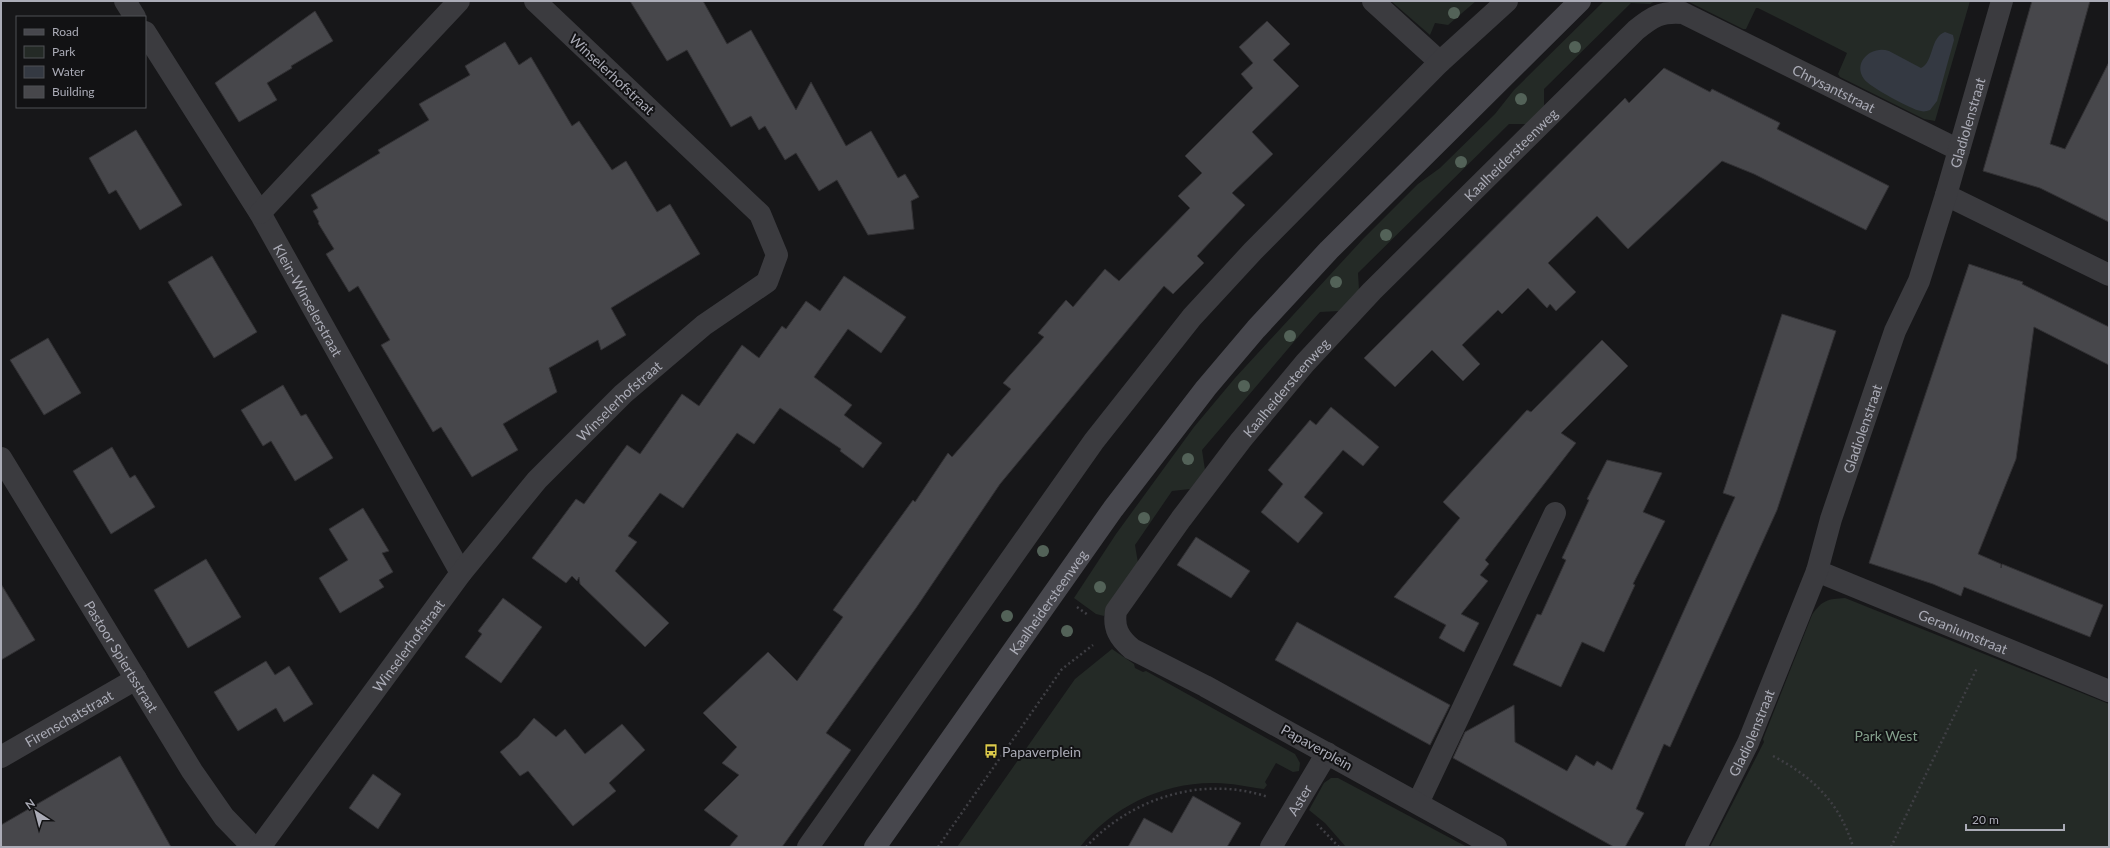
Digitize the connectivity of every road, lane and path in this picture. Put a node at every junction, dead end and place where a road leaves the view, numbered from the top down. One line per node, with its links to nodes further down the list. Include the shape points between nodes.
1 (125, 1): 8 (street)
2 (459, 1): 14 (street)
3 (535, 1): 19 (street, Winselerhofstraat, via 760,214 777,255 767,282 704,325 623,394 537,480)
4 (1373, 1): 11 (street)
5 (1507, 1): 11 (street)
6 (1580, 1): 32 (street, Kaalheidersteenweg, via 1329,250 1211,382 1112,510)
7 (2002, 1): 12 (street, Gladiolenstraat)
8 (134, 16)
9 (1710, 27): 12 (street, Chrysantstraat); 20 (street, Kaalheidersteenweg, via 1683,13 1667,12 1650,18 1372,291 1305,364 1236,446 1123,600 1116,611)
10 (146, 34): 14 (street, Klein-Winselerstraat)
11 (1440, 62): 31 (street, via 1253,252 1187,323 1094,442)
12 (1959, 150): 13 (street, Gladiolenstraat)
13 (1946, 195): 15 (street); 18 (street, Gladiolenstraat, via 1919,281 1890,346)
14 (260, 213): 19 (street, Klein-Winselerstraat)
15 (2109, 275)
16 (1, 458): 22 (street, Pastoor Spiertsstraat)
17 (1555, 514): 27 (street)
18 (1817, 571): 21 (street, Geraniumstraat); 24 (street, Gladiolenstraat)
19 (461, 573): 30 (street, Winselerhofstraat)
20 (1115, 628): 25 (street, Papaverplein, via 1132,649); 33 (path, via 1062,669)
21 (1990, 642): 23 (street, Geraniumstraat); 39 (path)
22 (136, 679): 26 (street, Firenschatstraat); 29 (street, Pastoor Spiertsstraat, via 192,771 224,817)
23 (2109, 691)
24 (1748, 743): 37 (street, Gladiolenstraat); 38 (path, via 1789,765 1817,785 1836,808)
25 (1327, 753): 27 (street, Papaverplein); 28 (street, Aster)
26 (1, 757)
27 (1418, 803): 36 (street, Papaverplein)
28 (1294, 808): 34 (path, via 1256,792 1218,788 1181,792 1129,811 1104,828); 35 (street, Aster)
29 (253, 847)
30 (260, 847)
31 (808, 847)
32 (875, 847)
33 (938, 847)
34 (1086, 847)
35 (1271, 847)
36 (1496, 847)
37 (1696, 847)
38 (1853, 847)
39 (1891, 847)

